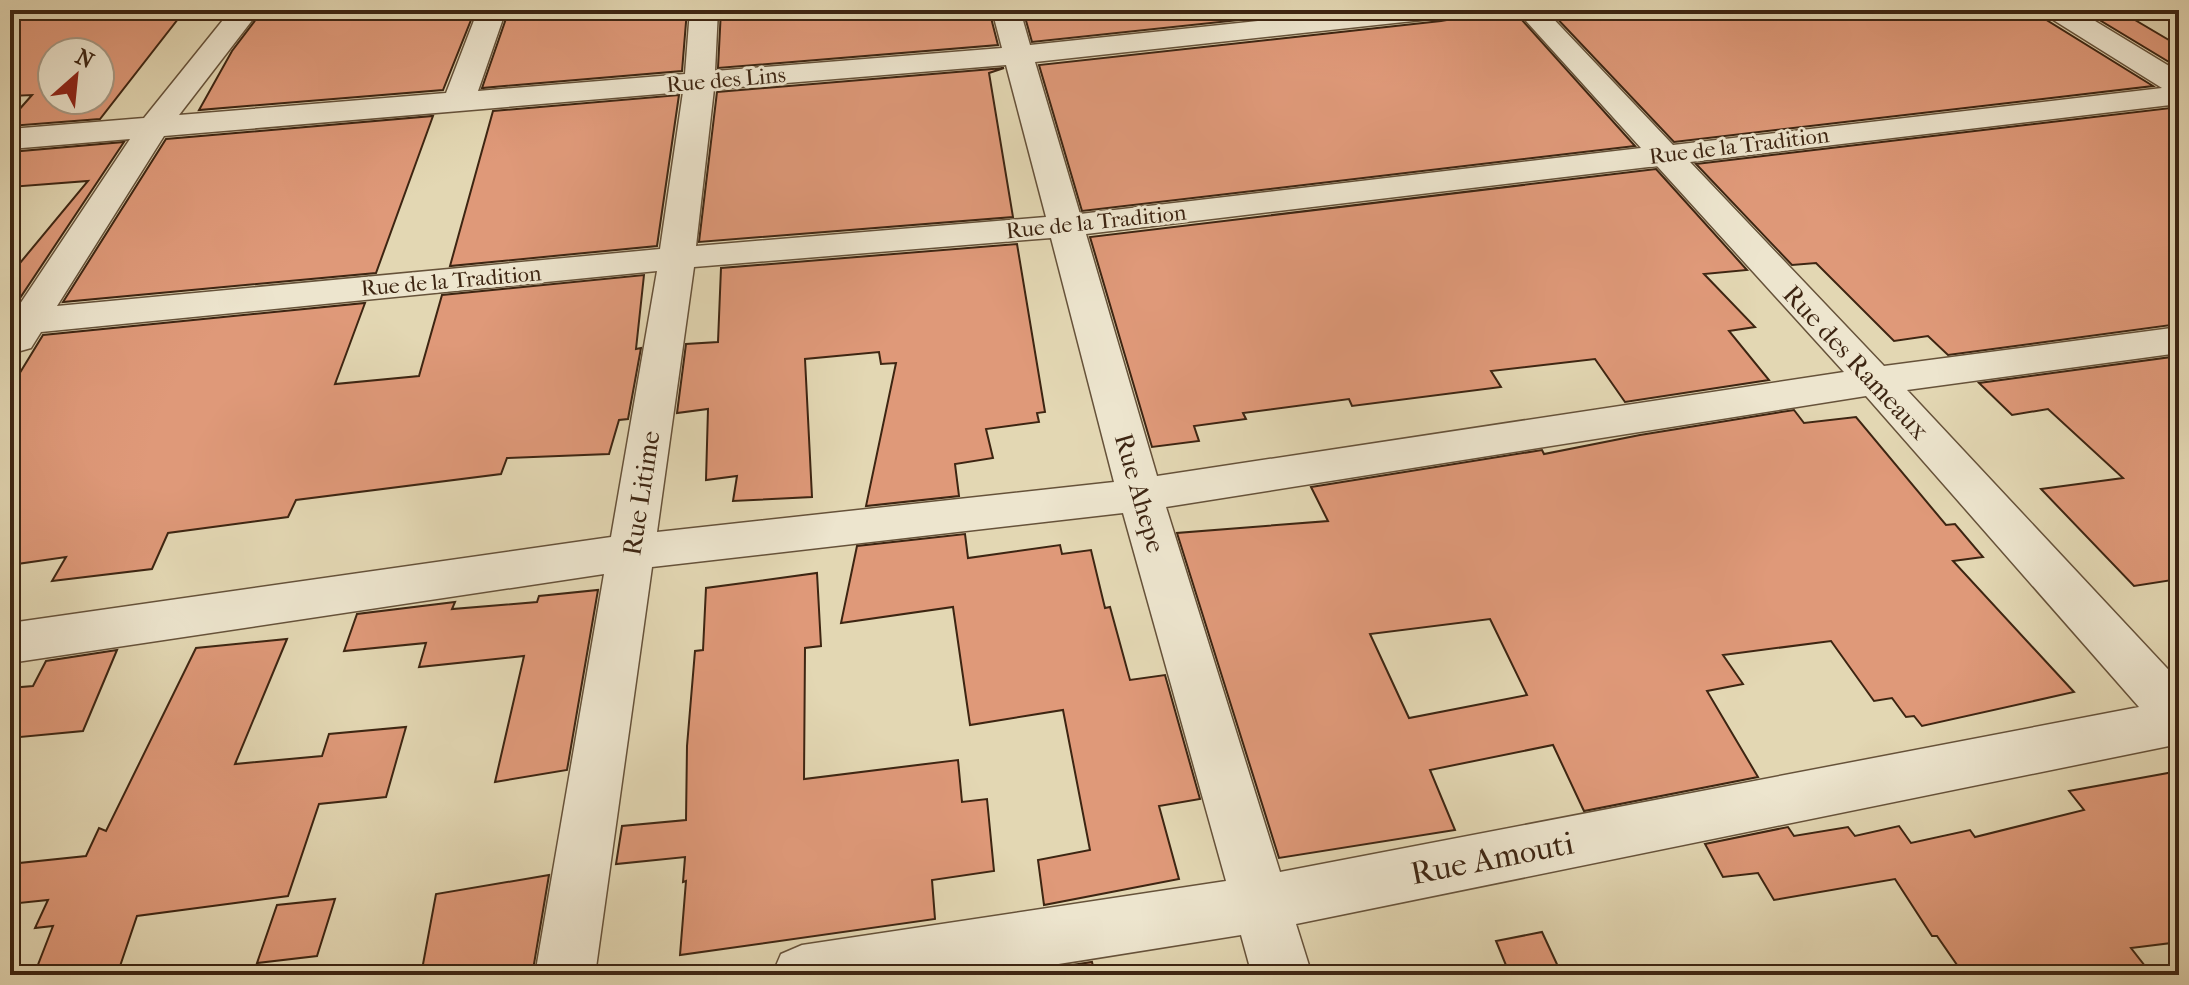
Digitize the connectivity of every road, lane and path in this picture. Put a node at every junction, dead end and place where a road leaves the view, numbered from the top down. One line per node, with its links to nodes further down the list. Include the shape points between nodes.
1 (246, 10): 13 (street)
2 (492, 10): 12 (street)
3 (704, 10): 9 (street, Rue Litime)
4 (1006, 10): 8 (street, Rue Ahepe)
5 (1441, 10): 8 (street, Rue des Lins)
6 (1530, 10): 15 (street, Rue des Rameaux)
7 (2057, 10): 10 (street)
8 (1019, 55): 9 (street, Rue des Lins); 16 (street, Rue Ahepe)
9 (700, 81): 12 (street, Rue des Lins); 17 (street, Rue Litime)
10 (2179, 85)
11 (2179, 95): 15 (street, Rue de la Tradition)
12 (459, 101): 13 (street, Rue des Lins)
13 (154, 126): 14 (street, Rue des Lins); 18 (street)
14 (10, 139)
15 (1663, 154): 16 (street, Rue de la Tradition); 21 (street, Rue des Rameaux)
16 (1065, 226): 17 (street, Rue de la Tradition); 22 (street, Rue Ahepe)
17 (677, 258): 18 (street, Rue de la Tradition); 23 (street, Rue Litime)
18 (19, 322): 20 (street)
19 (2179, 340): 21 (street)
20 (10, 352)
21 (1875, 381): 22 (street); 25 (street, Rue des Rameaux)
22 (1140, 495): 23 (street); 26 (street, Rue Ahepe)
23 (632, 552): 24 (street); 27 (street, Rue Litime)
24 (10, 643)
25 (2179, 719): 26 (street, Rue Amouti)
26 (1260, 904): 28 (street, Rue Amouti); 29 (street, Rue Ahepe)
27 (565, 975)
28 (802, 975)
29 (1282, 975)

